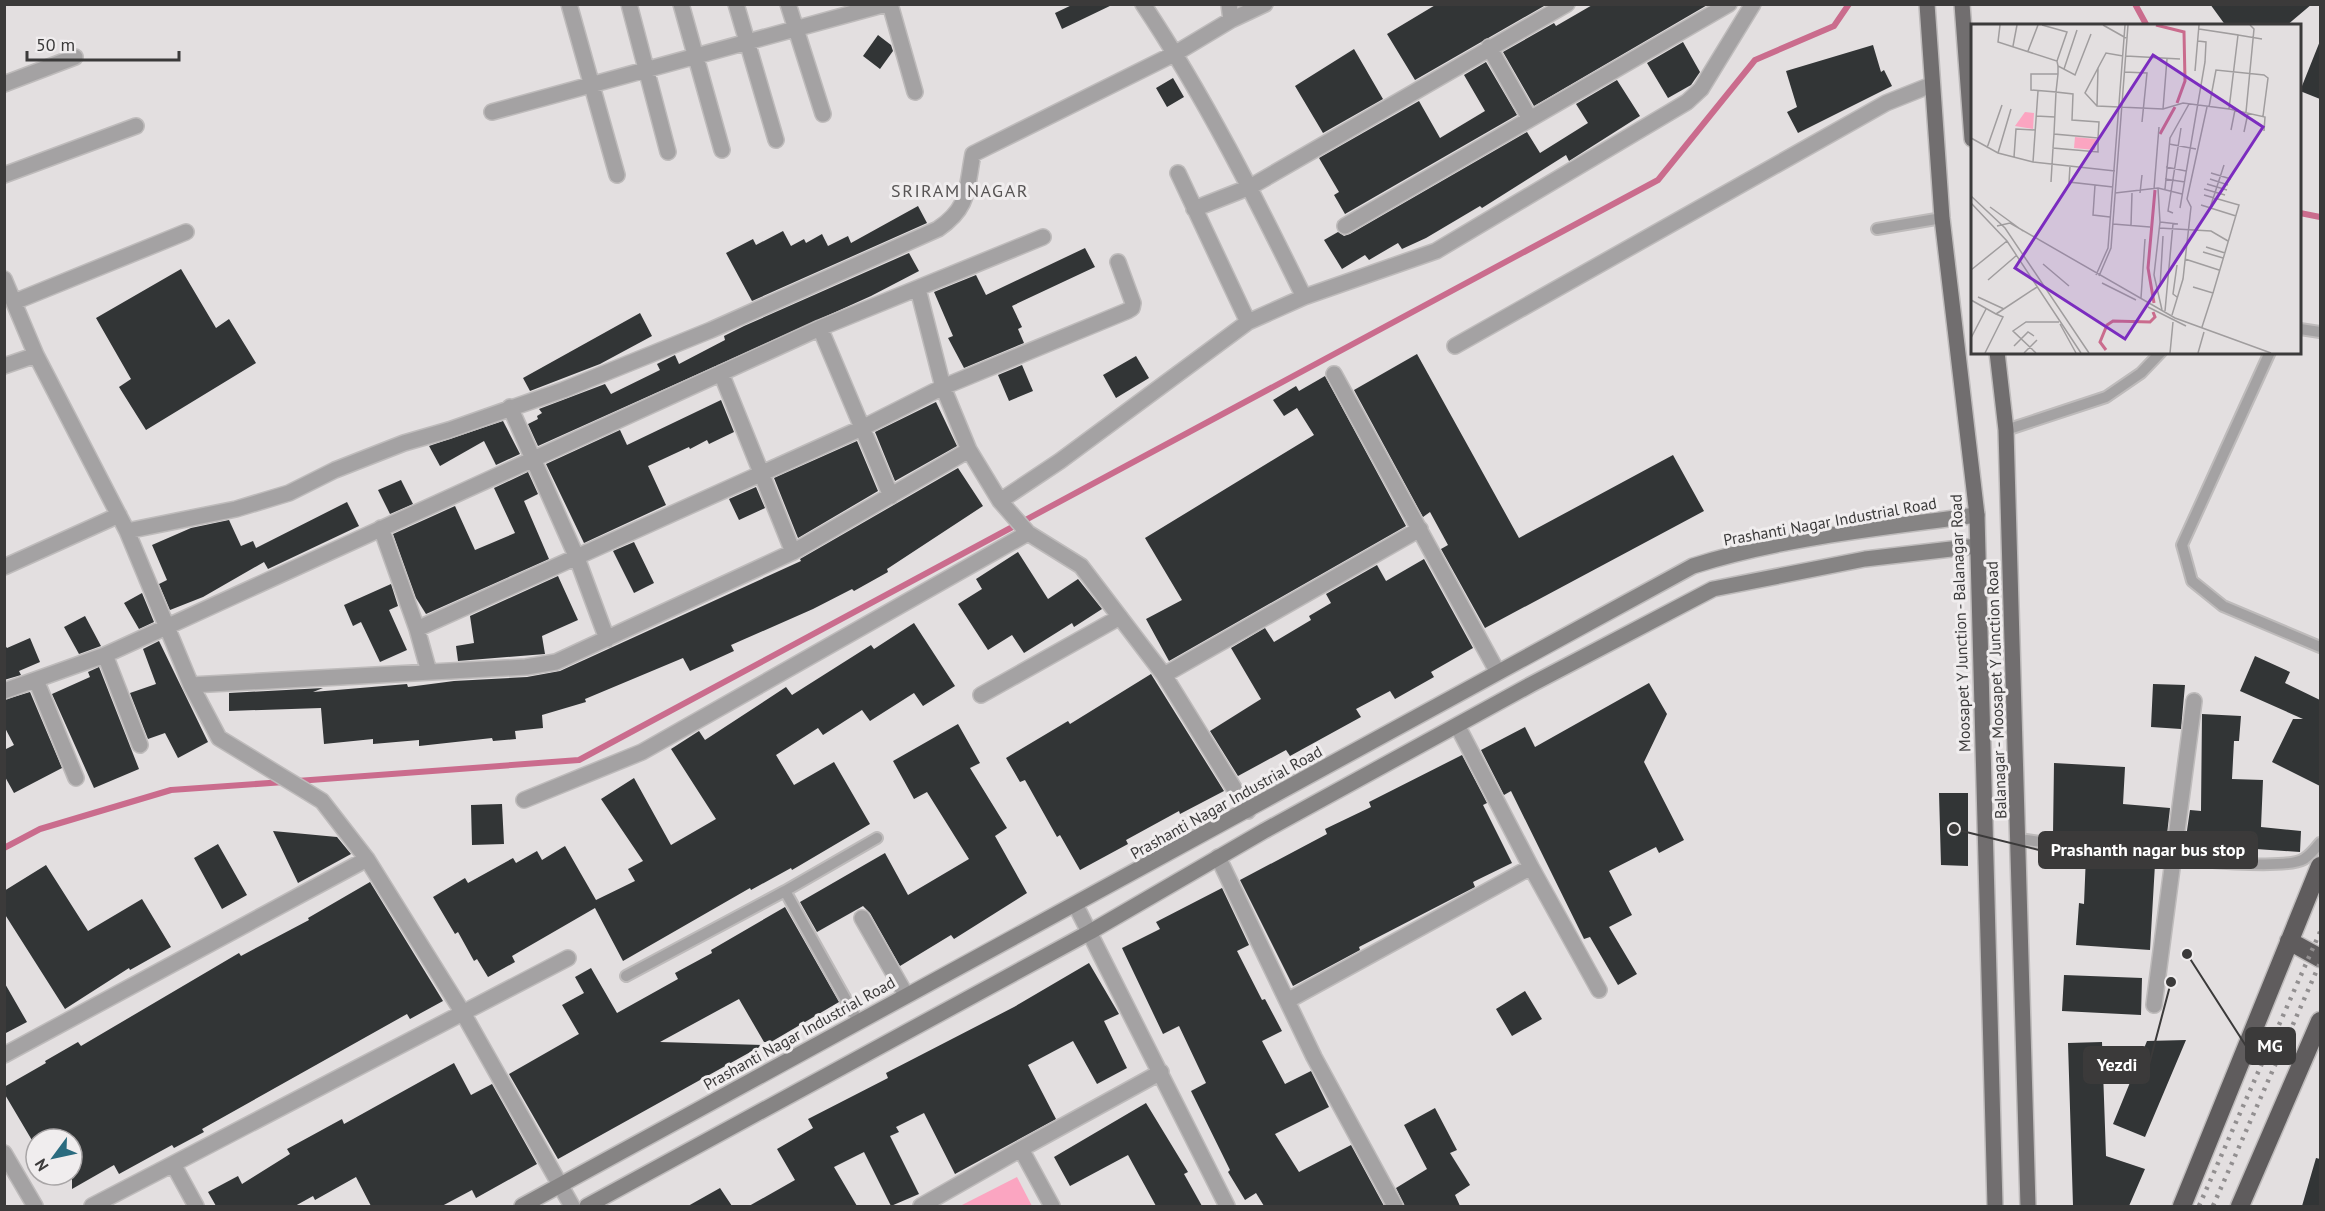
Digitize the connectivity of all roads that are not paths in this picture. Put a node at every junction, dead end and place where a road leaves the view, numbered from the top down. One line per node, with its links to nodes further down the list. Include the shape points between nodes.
1 (569, 4): 24 (street)
2 (629, 4): 22 (street)
3 (681, 4): 21 (street)
4 (736, 4): 17 (street)
5 (788, 4): 16 (street)
6 (888, 4): 16 (street); 26 (street)
7 (1143, 4): 19 (street)
8 (1229, 4): 15 (street)
9 (1265, 4): 15 (street)
10 (1567, 4): 18 (street)
11 (1729, 4): 29 (street)
12 (1754, 4): 48 (street, via 1701,89 1687,102 1436,251)
13 (1927, 4): 25 (main road, Moosapet Y Junction - Balanagar Road)
14 (1962, 4): 30 (main road)
15 (1231, 20): 19 (street)
16 (796, 29): 17 (street); 28 (street)
17 (748, 43): 21 (street); 32 (street)
18 (1489, 47): 29 (street); 38 (street)
19 (1176, 53): 38 (street); 63 (street, via 973,154 964,202 956,216 938,229 711,330 563,390)
20 (75, 57): 23 (street)
21 (695, 57): 22 (street); 33 (street)
22 (647, 70): 24 (street); 34 (street)
23 (4, 84)
24 (591, 85): 27 (street); 37 (street)
25 (1931, 85): 40 (main road, Moosapet Y Junction - Balanagar Road); 54 (street, via 1886,103)
26 (915, 92)
27 (492, 112)
28 (823, 114)
29 (1530, 119): 41 (street)
30 (1971, 125)
31 (136, 126): 36 (street)
32 (776, 140)
33 (722, 150)
34 (668, 152)
35 (1178, 173): 39 (street)
36 (4, 175)
37 (618, 175)
38 (1250, 187): 39 (street); 48 (street)
39 (1194, 209): 50 (street)
40 (1942, 218): 42 (lane); 72 (main road, Moosapet Y Junction - Balanagar Road)
41 (1345, 226)
42 (1877, 229)
43 (186, 232): 49 (street)
44 (1042, 237): 47 (street)
45 (1118, 262): 62 (street, via 1132,308)
46 (4, 279): 49 (street)
47 (918, 289): 51 (street); 62 (street)
48 (1304, 297): 50 (street)
49 (14, 303): 58 (street)
50 (1248, 322): 70 (street)
51 (820, 328): 60 (street); 64 (street)
52 (2301, 329): 53 (lane)
53 (2320, 332)
54 (1455, 346)
55 (1997, 354): 65 (main road, Balanagar - Moosapet Y Junction Road)
56 (2159, 354): 65 (lane, via 2141,373 2106,397)
57 (2269, 354): 85 (lane, via 2182,545 2192,581 2223,606)
58 (36, 355): 59 (street); 71 (street)
59 (4, 366)
60 (721, 373): 67 (street); 68 (street)
61 (1334, 374): 74 (street)
62 (943, 387): 64 (street); 66 (street)
63 (510, 407): 67 (street); 76 (street, via 404,442 289,493)
64 (862, 428): 68 (street); 69 (street)
65 (2006, 430): 101 (main road, Balanagar - Moosapet Y Junction Road)
66 (969, 450): 69 (street); 70 (street)
67 (534, 458): 73 (street); 79 (street)
68 (762, 474): 78 (street); 79 (street)
69 (891, 496): 78 (street)
70 (1000, 501): 75 (street)
71 (118, 515): 76 (street); 80 (street)
72 (1977, 515): 77 (main road, Moosapet Y Junction - Balanagar Road); 87 (street, Prashanti Nagar Industrial Road, via 1734,553 1693,566)
73 (381, 528): 82 (street); 83 (street)
74 (1420, 529): 87 (street); 89 (street)
75 (1026, 530): 81 (street, via 1081,566); 98 (street, via 642,752)
76 (127, 531): 82 (street)
77 (1977, 546): 95 (street, via 1865,559 1713,589); 139 (main road, Moosapet Y Junction - Balanagar Road)
78 (793, 552): 84 (street)
79 (577, 558): 83 (street); 84 (street)
80 (4, 567)
81 (1120, 617): 89 (street); 93 (street)
82 (168, 625): 86 (street); 91 (street)
83 (417, 629): 88 (street)
84 (607, 639): 88 (street, via 556,662)
85 (2320, 646)
86 (105, 655): 90 (street); 96 (street)
87 (1497, 671): 99 (street, Prashanti Nagar Industrial Road)
88 (429, 672): 91 (street)
89 (1164, 675): 99 (street)
90 (36, 680): 92 (street); 97 (street)
91 (190, 685): 105 (street, via 219,738 322,801)
92 (4, 691)
93 (981, 695)
94 (2194, 701): 104 (street)
95 (1458, 727): 103 (street); 107 (street)
96 (140, 745)
97 (76, 778)
98 (524, 800)
99 (1248, 811): 109 (street, Prashanti Nagar Industrial Road)
100 (878, 838): 108 (lane)
101 (2018, 839): 104 (lane); 140 (main road, Balanagar - Moosapet Y Junction Road)
102 (2320, 843): 104 (lane, via 2304,859 2280,864)
103 (1218, 857): 111 (street); 118 (street)
104 (2174, 858): 119 (street)
105 (367, 859): 120 (street); 123 (street)
106 (2320, 866): 112 (highway)
107 (1531, 867): 116 (street); 118 (street)
108 (785, 891): 115 (lane); 121 (lane)
109 (1076, 906): 111 (street); 117 (street, Prashanti Nagar Industrial Road)
110 (862, 918): 117 (street)
111 (1090, 932): 124 (street); 134 (street)
112 (2289, 941): 114 (highway); 141 (highway)
113 (568, 958): 120 (street)
114 (2320, 958)
115 (626, 976)
116 (1599, 990)
117 (906, 995): 121 (street, Prashanti Nagar Industrial Road)
118 (1287, 1001): 138 (street)
119 (2154, 1005)
120 (463, 1013): 127 (street); 128 (street)
121 (858, 1021): 128 (street, Prashanti Nagar Industrial Road)
122 (2320, 1021): 142 (highway)
123 (4, 1055)
124 (1161, 1072): 125 (street); 137 (street)
125 (1021, 1149): 135 (street); 136 (street)
126 (4, 1153): 129 (street)
127 (173, 1164): 130 (street); 131 (street)
128 (560, 1186): 132 (street, Prashanti Nagar Industrial Road); 133 (street)
129 (35, 1206)
130 (92, 1206)
131 (196, 1206)
132 (522, 1206)
133 (572, 1206)
134 (587, 1206)
135 (921, 1206)
136 (1052, 1206)
137 (1227, 1206)
138 (1395, 1206)
139 (1995, 1206)
140 (2028, 1206)
141 (2182, 1206)
142 (2240, 1206)

